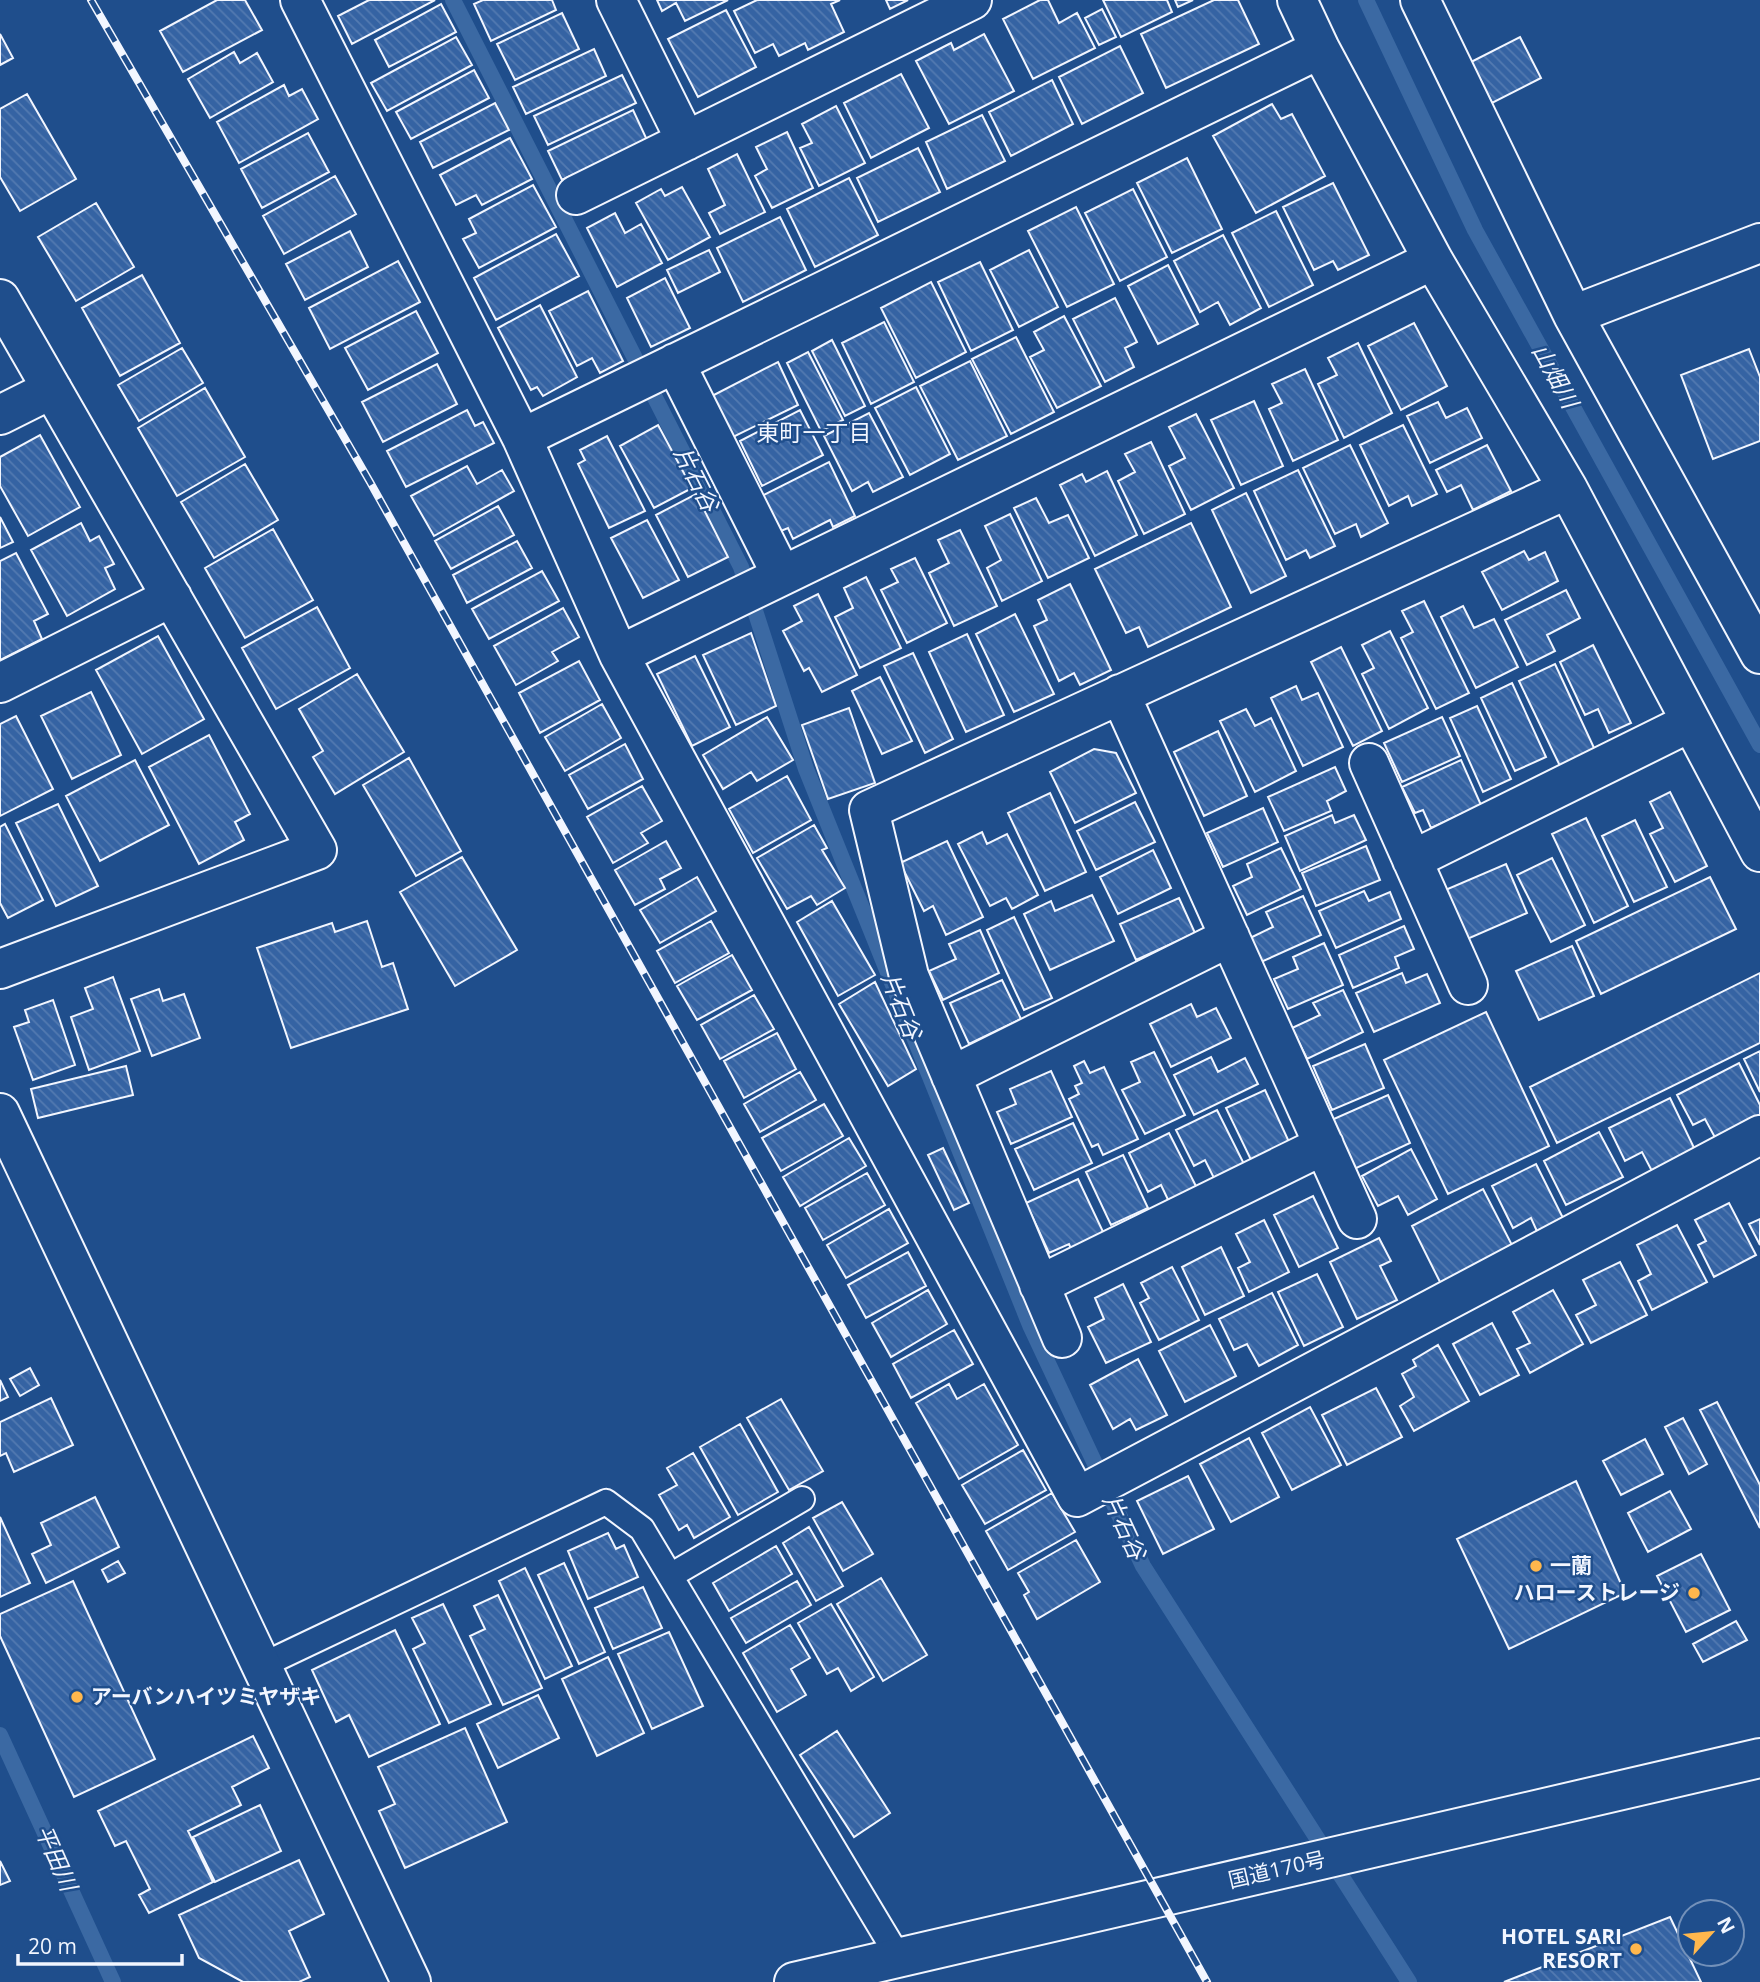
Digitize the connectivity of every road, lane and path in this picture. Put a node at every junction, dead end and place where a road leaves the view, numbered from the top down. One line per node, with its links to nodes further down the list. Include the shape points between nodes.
1 (300, 0): 16 (main road)
2 (617, 0): 7 (main road)
3 (972, 0): 7 (main road)
4 (1297, 0): 6 (main road)
5 (1420, 0): 12 (main road)
6 (1320, 49): 10 (main road); 13 (main road)
7 (685, 141): 8 (main road)
8 (576, 195)
9 (1760, 243): 12 (main road)
10 (1433, 260): 17 (main road); 18 (main road)
11 (0, 299): 14 (main road)
12 (1573, 315): 20 (main road)
13 (675, 363): 16 (main road); 18 (main road)
14 (52, 390): 15 (main road); 19 (main road)
15 (0, 415)
16 (522, 439): 21 (main road)
17 (1567, 489): 23 (main road); 24 (main road)
18 (782, 576): 21 (main road)
19 (172, 597): 22 (main road); 29 (main road, via 317,850)
20 (1760, 653)
21 (619, 655): 33 (main road, via 1077,1497)
22 (0, 682)
23 (1120, 694): 28 (main road); 31 (main road, via 869,810 909,976)
24 (1691, 722): 26 (main road); 27 (main road)
25 (1370, 763): 27 (main road)
26 (1760, 852)
27 (1412, 860): 30 (main road)
28 (1230, 937): 31 (main road); 34 (main road)
29 (0, 969)
30 (1468, 985)
31 (951, 1076): 36 (main road)
32 (0, 1113): 40 (main road)
33 (1760, 1135)
34 (1324, 1145): 35 (main road); 36 (main road)
35 (1357, 1219)
36 (1039, 1285): 37 (main road)
37 (1062, 1338)
38 (802, 1499): 39 (lane)
39 (670, 1576): 40 (lane, via 642,1529 606,1502); 42 (lane)
40 (263, 1665): 43 (main road)
41 (1760, 1758): 42 (main road, 国道170号)
42 (899, 1958): 44 (main road, 国道170号)
43 (411, 1982)
44 (794, 1982)

